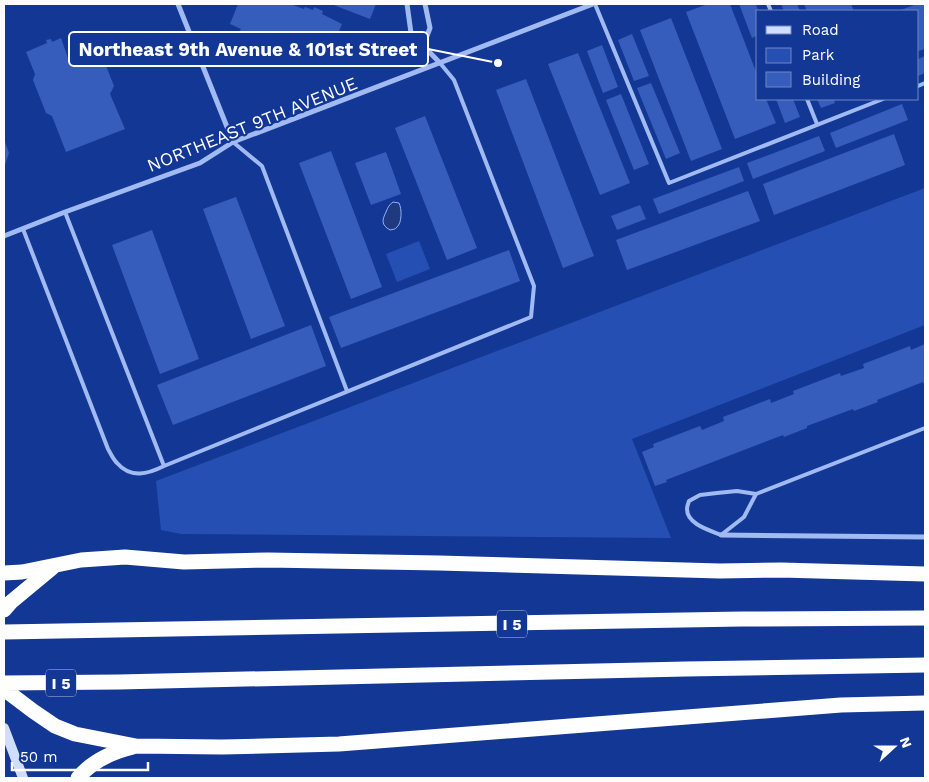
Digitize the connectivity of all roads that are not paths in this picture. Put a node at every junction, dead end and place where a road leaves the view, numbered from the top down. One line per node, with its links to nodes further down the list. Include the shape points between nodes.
1 (178, 4): 10 (street)
2 (407, 4): 5 (street, via 411,33)
3 (425, 4): 5 (street, via 430,28)
4 (594, 4): 6 (street, NORTHEAST 9TH AVENUE); 9 (lane, via 669,183)
5 (423, 46): 6 (street)
6 (440, 63): 10 (street, NORTHEAST 9TH AVENUE); 14 (lane, via 454,80 534,286 531,317)
7 (807, 100): 9 (lane)
8 (881, 100): 9 (lane)
9 (817, 124)
10 (233, 142): 11 (street, NORTHEAST 9TH AVENUE, via 200,163); 14 (lane, via 262,166)
11 (65, 212): 12 (street, NORTHEAST 9TH AVENUE); 16 (lane)
12 (23, 229): 13 (street, NORTHEAST 9TH AVENUE); 16 (lane, via 108,449 117,464 127,471 145,474)
13 (4, 236)
14 (348, 391): 16 (lane)
15 (925, 428): 17 (lane)
16 (164, 466)
17 (756, 494): 18 (lane, via 744,518); 18 (lane, via 737,491 700,494 688,501 686,510 689,517 697,525)
18 (720, 534): 19 (street)
19 (925, 537)
20 (56, 566): 21 (highway); 22 (highway, via 81,560 126,557 184,562 268,560); 23 (highway)
21 (4, 573)
22 (925, 574)
23 (4, 610)
24 (925, 618): 25 (highway, I 5)
25 (4, 632)
26 (925, 665): 27 (highway, I 5)
27 (4, 683)
28 (4, 689): 31 (highway, via 55,726 75,734)
29 (925, 703): 31 (highway, via 842,705 339,744)
30 (4, 728): 32 (main road)
31 (136, 746): 33 (highway, via 106,756)
32 (23, 778)
33 (78, 778)

